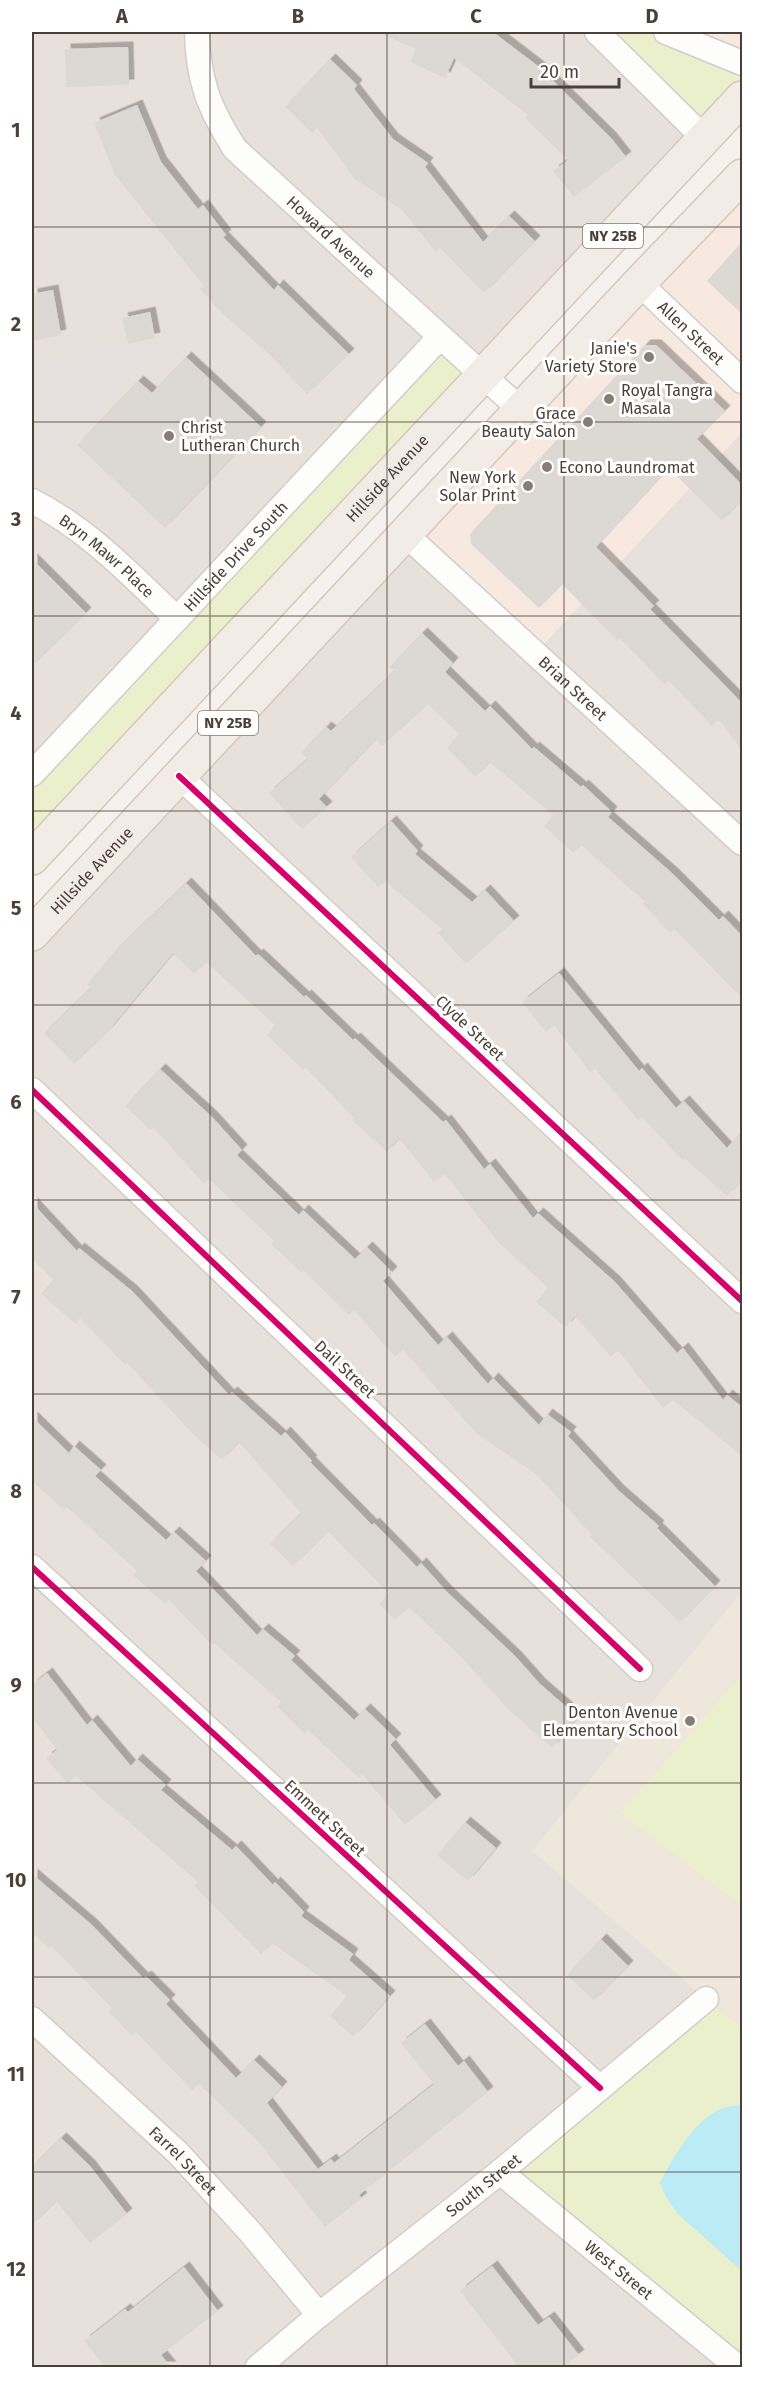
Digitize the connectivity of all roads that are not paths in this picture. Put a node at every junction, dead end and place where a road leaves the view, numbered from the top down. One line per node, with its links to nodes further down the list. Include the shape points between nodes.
1 (197, 32): 9 (street, Howard Avenue, via 201,80 214,116 235,149)
2 (597, 32): 6 (street)
3 (666, 32): 4 (street)
4 (742, 63)
5 (742, 98): 6 (main road, Hillside Avenue / NY 25B)
6 (705, 139): 10 (main road, Hillside Avenue / NY 25B)
7 (742, 176): 8 (main road, Hillside Avenue / NY 25B)
8 (639, 283): 11 (street, Allen Street); 12 (main road, Hillside Avenue / NY 25B)
9 (440, 337): 10 (street, Howard Avenue); 15 (street, Hillside Drive South)
10 (483, 374): 12 (street, Howard Avenue); 19 (main road, Hillside Avenue / NY 25B)
11 (742, 381)
12 (521, 410): 14 (main road, Hillside Avenue / NY 25B)
13 (32, 501): 15 (street, Bryn Mawr Place, via 82,532)
14 (405, 534): 17 (main road, Hillside Avenue / NY 25B); 18 (street, Brian Street)
15 (177, 619): 16 (street, Hillside Drive South)
16 (32, 774)
17 (179, 776): 20 (main road, Hillside Avenue / NY 25B); 22 (street, Clyde Street)
18 (742, 843)
19 (32, 858)
20 (32, 934)
21 (32, 1090): 24 (street, Dail Street)
22 (742, 1301)
23 (32, 1567): 27 (street, Emmett Street)
24 (640, 1669)
25 (706, 2000): 27 (street, South Street)
26 (32, 2019): 29 (street, Farrel Street, via 178,2153)
27 (600, 2088): 28 (street, South Street)
28 (500, 2172): 29 (street, South Street); 31 (street, West Street)
29 (319, 2316): 30 (street, South Street)
30 (257, 2367)
31 (739, 2367)

